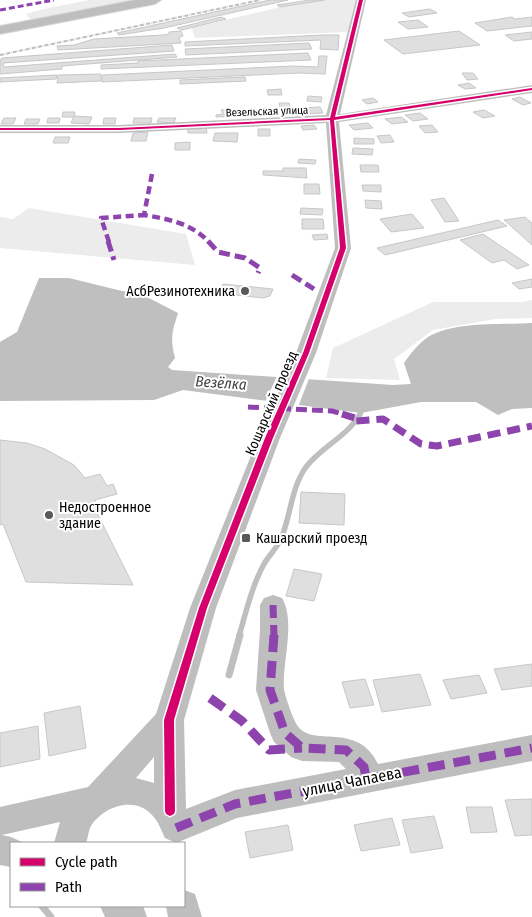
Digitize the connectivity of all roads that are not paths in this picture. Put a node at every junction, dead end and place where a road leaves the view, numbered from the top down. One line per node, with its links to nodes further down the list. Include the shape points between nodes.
1 (155, 0): 3 (main road)
2 (360, 4): 5 (street, Кошарский проезд)
3 (0, 30)
4 (532, 89): 5 (street, Везельская улица)
5 (332, 119): 6 (street, Везельская улица, via 119,128); 8 (street, Кошарский проезд, via 343,248 306,353 203,608)
6 (0, 128)
7 (273, 605): 10 (street, via 270,690 285,733 302,748 346,750 364,767)
8 (169, 720): 11 (street, Кошарский проезд); 13 (street, Кошарский проезд)
9 (532, 748): 10 (street, улица Чапаева)
10 (366, 778): 13 (street, улица Чапаева, via 235,804)
11 (97, 799): 12 (street); 13 (street, via 113,792 130,790 146,793 160,800); 14 (street, Кошарский проезд, via 76,820)
12 (0, 821)
13 (174, 827)
14 (70, 842)
15 (119, 907): 16 (street)
16 (130, 917)

